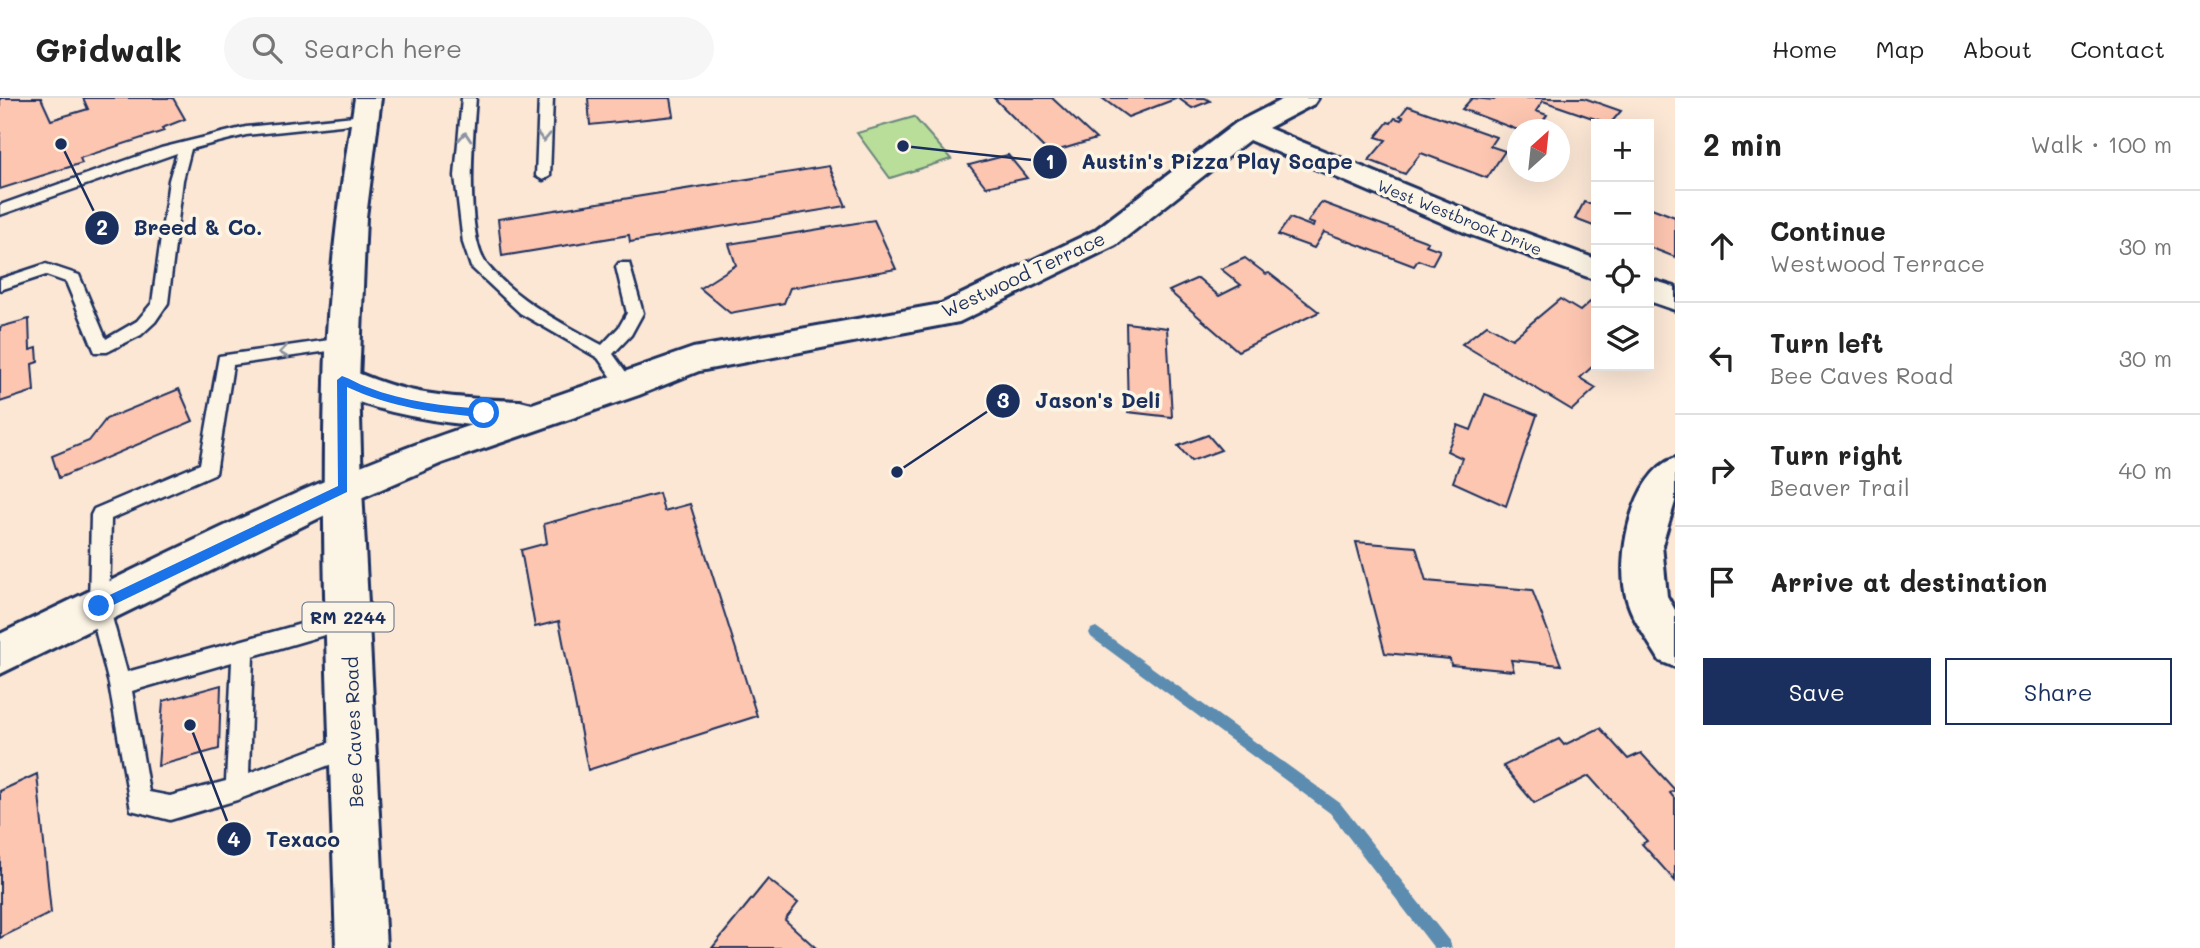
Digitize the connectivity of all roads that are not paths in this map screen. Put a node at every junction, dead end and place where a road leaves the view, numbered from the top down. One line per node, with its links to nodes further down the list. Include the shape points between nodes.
1 (469, 98): 15 (lane, one-way to 1, via 526,309 479,267 462,176)
2 (546, 98): 7 (lane, one-way to 7)
3 (1305, 98): 5 (street, Westwood Terrace)
4 (366, 109): 6 (lane); 14 (street, Bee Caves Road / RM 2244, via 354,188)
5 (1246, 129): 10 (street, West Westbrook Drive, via 1482,228); 18 (street, Westwood Terrace, via 1105,238 948,314 693,360)
6 (185, 147): 8 (lane); 11 (lane, via 176,180 160,303 154,315 134,332 101,348 73,279 46,269)
7 (542, 176)
8 (0, 210)
9 (624, 267): 15 (lane, via 635,313)
10 (1591, 268)
11 (0, 285)
12 (1654, 292): 13 (street)
13 (1675, 299)
14 (343, 344): 16 (lane, one-way to 16); 17 (street, Bee Caves Road / RM 2244)
15 (604, 354): 18 (lane)
16 (225, 359): 22 (lane, via 209,468 102,515)
17 (342, 380): 19 (street, Westwood Terrace, via 443,410); 21 (street, Bee Caves Road / RM 2244)
18 (627, 386): 19 (street, Westwood Terrace)
19 (543, 414): 21 (street, Westwood Terrace, via 429,453)
20 (1675, 474): 24 (street, via 1658,493 1643,545 1647,599)
21 (343, 489): 22 (street, Westwood Terrace); 23 (street, Bee Caves Road / RM 2244)
22 (99, 606): 26 (street, Westwood Terrace); 27 (lane)
23 (348, 620): 25 (lane); 28 (street, Bee Caves Road / RM 2244)
24 (1675, 648)
25 (243, 650): 27 (lane); 29 (lane)
26 (0, 655)
27 (120, 684): 29 (lane, via 139,802 170,808)
28 (354, 746): 29 (lane); 30 (street, Bee Caves Road / RM 2244)
29 (237, 789)
30 (361, 948)

